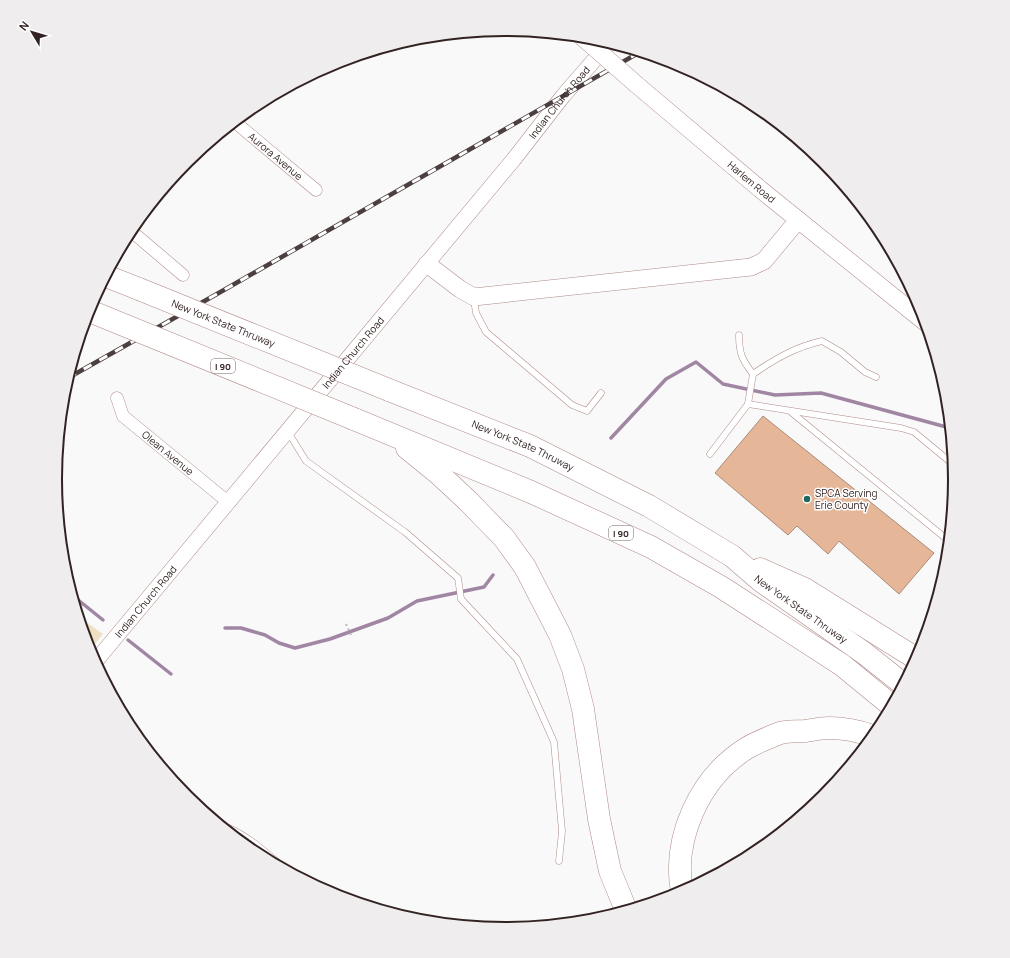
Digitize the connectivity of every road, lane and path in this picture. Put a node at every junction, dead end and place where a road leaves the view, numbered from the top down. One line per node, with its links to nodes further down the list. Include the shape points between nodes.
1 (591, 45): 5 (main road, Harlem Road, bridge)
2 (605, 48): 7 (street, Indian Church Road)
3 (238, 126): 4 (street, Aurora Avenue)
4 (316, 190)
5 (798, 220): 10 (main road, via 764,261 751,268); 12 (main road, Harlem Road)
6 (136, 235): 8 (street)
7 (427, 264): 10 (main road, via 460,290); 20 (street, Indian Church Road)
8 (183, 275)
9 (111, 278): 26 (highway, New York State Thruway, bridge, via 530,446 649,506)
10 (474, 297): 16 (lane, via 476,313 486,332 572,405 587,411)
11 (95, 313): 21 (highway, I 90, bridge)
12 (916, 315)
13 (739, 335): 14 (lane, via 739,348 745,364)
14 (753, 374): 15 (lane, via 804,345 822,341); 18 (lane)
15 (876, 377)
16 (601, 393)
17 (117, 398): 24 (street, Olean Avenue, via 123,416)
18 (748, 404): 19 (lane); 22 (lane)
19 (789, 411): 23 (lane, via 901,428 914,432); 25 (lane)
20 (288, 432): 24 (street, Indian Church Road); 34 (lane, via 306,461 405,532 458,578 461,599 517,660 554,742 562,831)
21 (385, 432): 32 (highway, I 90, via 531,492 651,548 721,587 842,665); 36 (highway, via 439,474 504,538 525,567 560,635 573,669 583,709 599,819 610,871)
22 (710, 454)
23 (947, 459)
24 (228, 502): 30 (street, Indian Church Road)
25 (944, 536)
26 (732, 556): 29 (highway, via 805,589); 31 (highway, New York State Thruway, via 761,581 864,653)
27 (346, 624): 28 (path)
28 (352, 637)
29 (911, 655)
30 (100, 657)
31 (899, 681)
32 (888, 703)
33 (867, 734): 35 (highway, via 828,728 782,732 747,748 722,768 704,792 688,822 681,850)
34 (559, 861)
35 (681, 885)
36 (624, 906)

